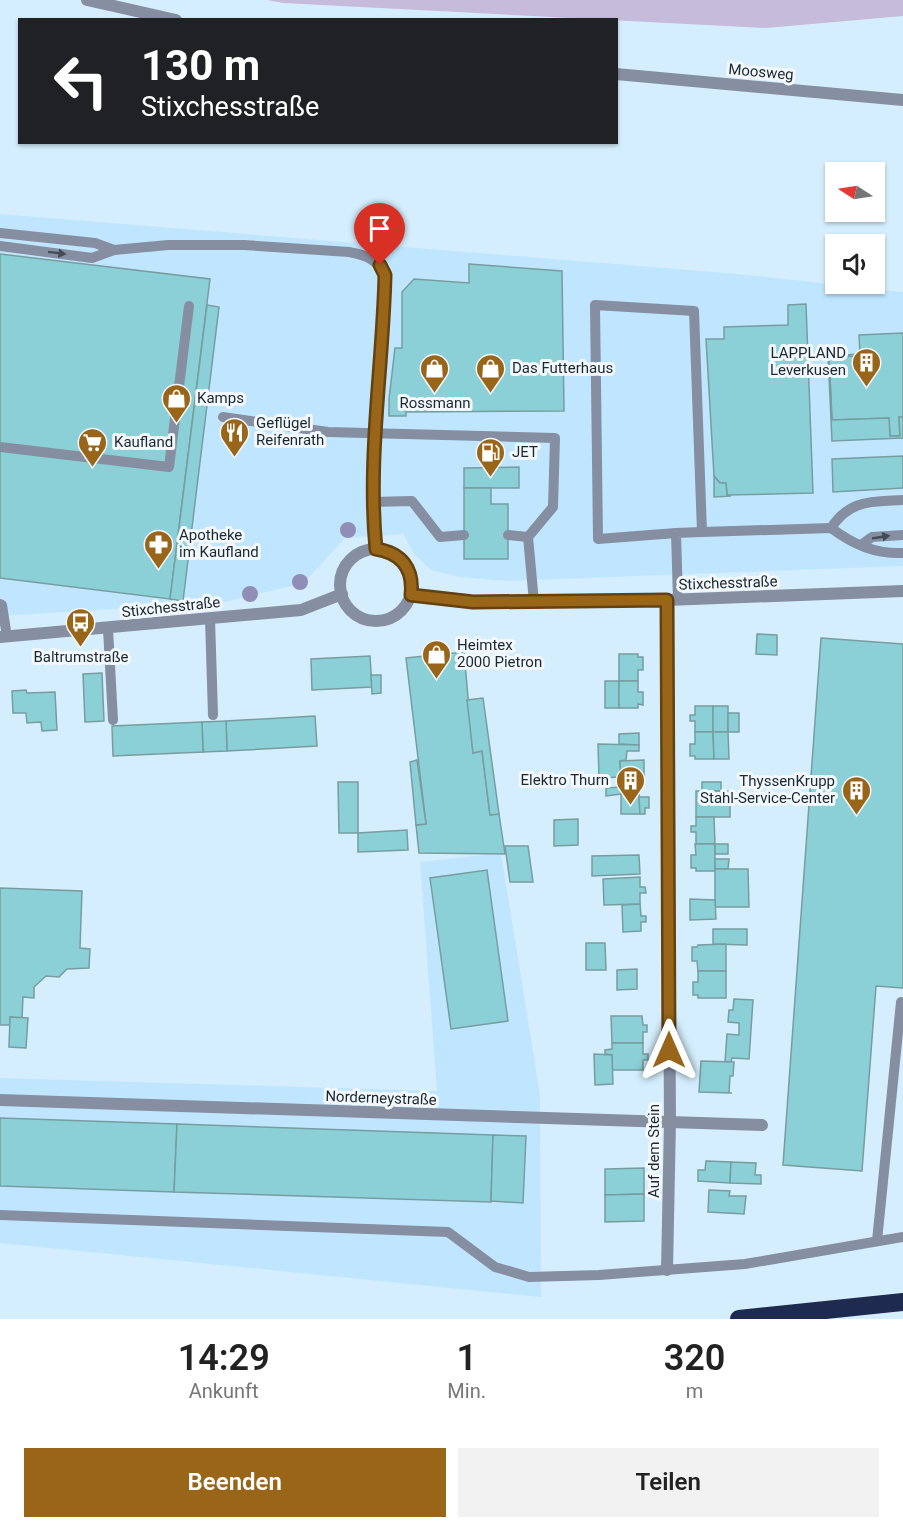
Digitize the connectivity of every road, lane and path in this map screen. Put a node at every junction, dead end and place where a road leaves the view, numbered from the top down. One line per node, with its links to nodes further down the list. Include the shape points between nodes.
1 (87, 0): 2 (street)
2 (167, 18)
3 (618, 74): 4 (street, Moosweg)
4 (903, 100)
5 (0, 233): 7 (lane, via 95,243)
6 (0, 246): 7 (lane, one-way to 7, via 92,258)
7 (114, 250): 10 (lane, via 244,245 349,252 373,259 385,275)
8 (189, 306): 11 (lane, via 169,467)
9 (223, 417): 10 (lane, via 327,432)
10 (375, 434): 13 (lane); 20 (lane, via 555,438 553,507)
11 (0, 447)
12 (903, 500): 14 (lane, via 862,502 838,517)
13 (372, 502): 17 (lane, via 412,501 441,537); 22 (lane)
14 (831, 528): 15 (lane); 21 (lane)
15 (702, 532): 16 (lane); 16 (lane, via 694,311 595,305 598,539)
16 (676, 533): 27 (lane)
17 (464, 535)
18 (507, 535): 20 (lane)
19 (903, 535): 21 (lane, one-way to 19, via 872,537)
20 (528, 537): 28 (lane)
21 (861, 545): 23 (lane, via 884,553)
22 (376, 549): 25 (street, via 365,550 348,563 342,572); 26 (street, via 387,550 405,563 410,573)
23 (903, 553)
24 (903, 591): 27 (street, Stixchesstraße)
25 (342, 594): 26 (street, via 354,614 376,621 398,614); 30 (street, Stixchesstraße, via 301,610)
26 (411, 595): 28 (street, Stixchesstraße, via 473,602)
27 (673, 600): 28 (street, Stixchesstraße); 37 (street, Auf dem Stein)
28 (534, 602)
29 (0, 604): 32 (lane)
30 (210, 619): 31 (street, Stixchesstraße); 33 (lane)
31 (108, 629): 32 (street, Stixchesstraße); 34 (lane)
32 (3, 637)
33 (213, 715)
34 (113, 720)
35 (900, 1002): 41 (lane)
36 (0, 1100): 37 (street, Norderneystraße)
37 (670, 1121): 38 (street, Norderneystraße); 42 (street, Auf dem Stein)
38 (762, 1125)
39 (0, 1215): 42 (lane, via 448,1232 495,1267 529,1277)
40 (903, 1237): 41 (lane)
41 (877, 1241): 42 (lane, via 745,1264)
42 (668, 1270)
43 (903, 1302): 44 (highway)
44 (740, 1319)

